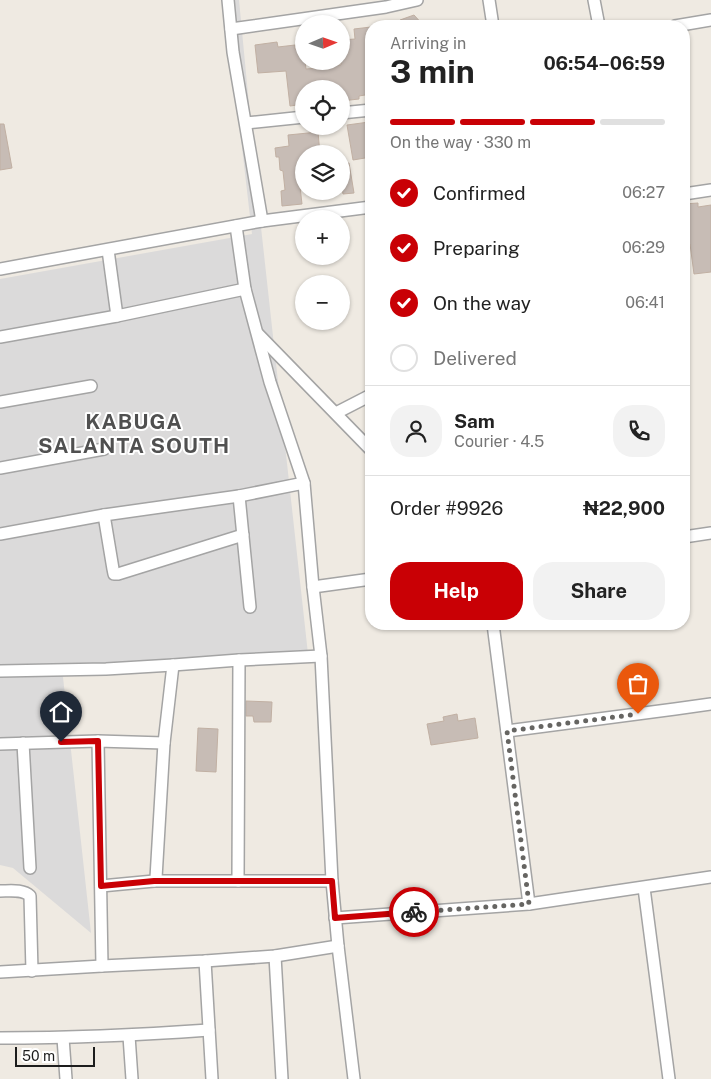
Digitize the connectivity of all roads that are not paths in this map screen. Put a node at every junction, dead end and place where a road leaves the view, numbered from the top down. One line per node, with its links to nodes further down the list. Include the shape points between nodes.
1 (228, 0): 10 (street)
2 (417, 0): 5 (street)
3 (489, 0): 6 (street)
4 (594, 0): 7 (street)
5 (384, 4): 10 (street)
6 (491, 20)
7 (598, 20)
8 (711, 20): 9 (street)
9 (690, 24)
10 (232, 28): 14 (street, via 233,52)
11 (365, 111): 12 (street)
12 (350, 112)
13 (295, 118): 14 (street)
14 (246, 123): 18 (street)
15 (711, 190): 16 (street)
16 (690, 193)
17 (365, 211): 18 (street)
18 (262, 220): 19 (street)
19 (236, 226): 20 (street); 22 (street)
20 (108, 250): 21 (street); 23 (street)
21 (0, 269)
22 (245, 289): 23 (street); 24 (street)
23 (117, 316): 25 (street)
24 (257, 332): 29 (street); 33 (street)
25 (0, 336)
26 (91, 386): 28 (street)
27 (365, 399): 29 (street)
28 (0, 402)
29 (336, 413): 30 (street)
30 (365, 444)
31 (104, 449): 32 (street)
32 (0, 468)
33 (304, 483): 34 (street); 41 (street)
34 (239, 496): 35 (street); 38 (street)
35 (104, 515): 37 (street); 38 (street, via 114,574)
36 (711, 533): 39 (street)
37 (0, 534)
38 (243, 535): 42 (street)
39 (690, 536)
40 (365, 580): 41 (street)
41 (313, 587): 44 (street)
42 (250, 607)
43 (494, 630): 49 (street)
44 (321, 656): 45 (street); 58 (street)
45 (239, 660): 46 (street); 57 (street)
46 (173, 665): 47 (street); 51 (street)
47 (0, 671)
48 (711, 704): 49 (street)
49 (507, 731): 62 (street)
50 (98, 741): 51 (street); 53 (street); 59 (street)
51 (164, 743): 56 (street)
52 (0, 744): 53 (street)
53 (23, 744): 54 (street)
54 (30, 868)
55 (711, 877): 60 (street)
56 (154, 881): 57 (street); 59 (street)
57 (238, 881): 58 (street)
58 (332, 881): 63 (street)
59 (101, 886): 67 (street)
60 (644, 888): 62 (street); 79 (street)
61 (0, 891): 68 (street, via 20,891 30,896)
62 (529, 904): 63 (street)
63 (335, 918): 64 (street)
64 (338, 946): 65 (street); 78 (street)
65 (275, 956): 66 (street); 77 (street)
66 (205, 961): 67 (street); 70 (street)
67 (102, 966): 68 (street)
68 (32, 971): 69 (street)
69 (0, 972)
70 (209, 1030): 71 (street); 76 (street)
71 (129, 1036): 73 (street); 75 (street)
72 (0, 1038): 73 (street)
73 (64, 1038): 74 (street)
74 (66, 1079)
75 (132, 1079)
76 (212, 1079)
77 (282, 1079)
78 (354, 1079)
79 (669, 1079)

